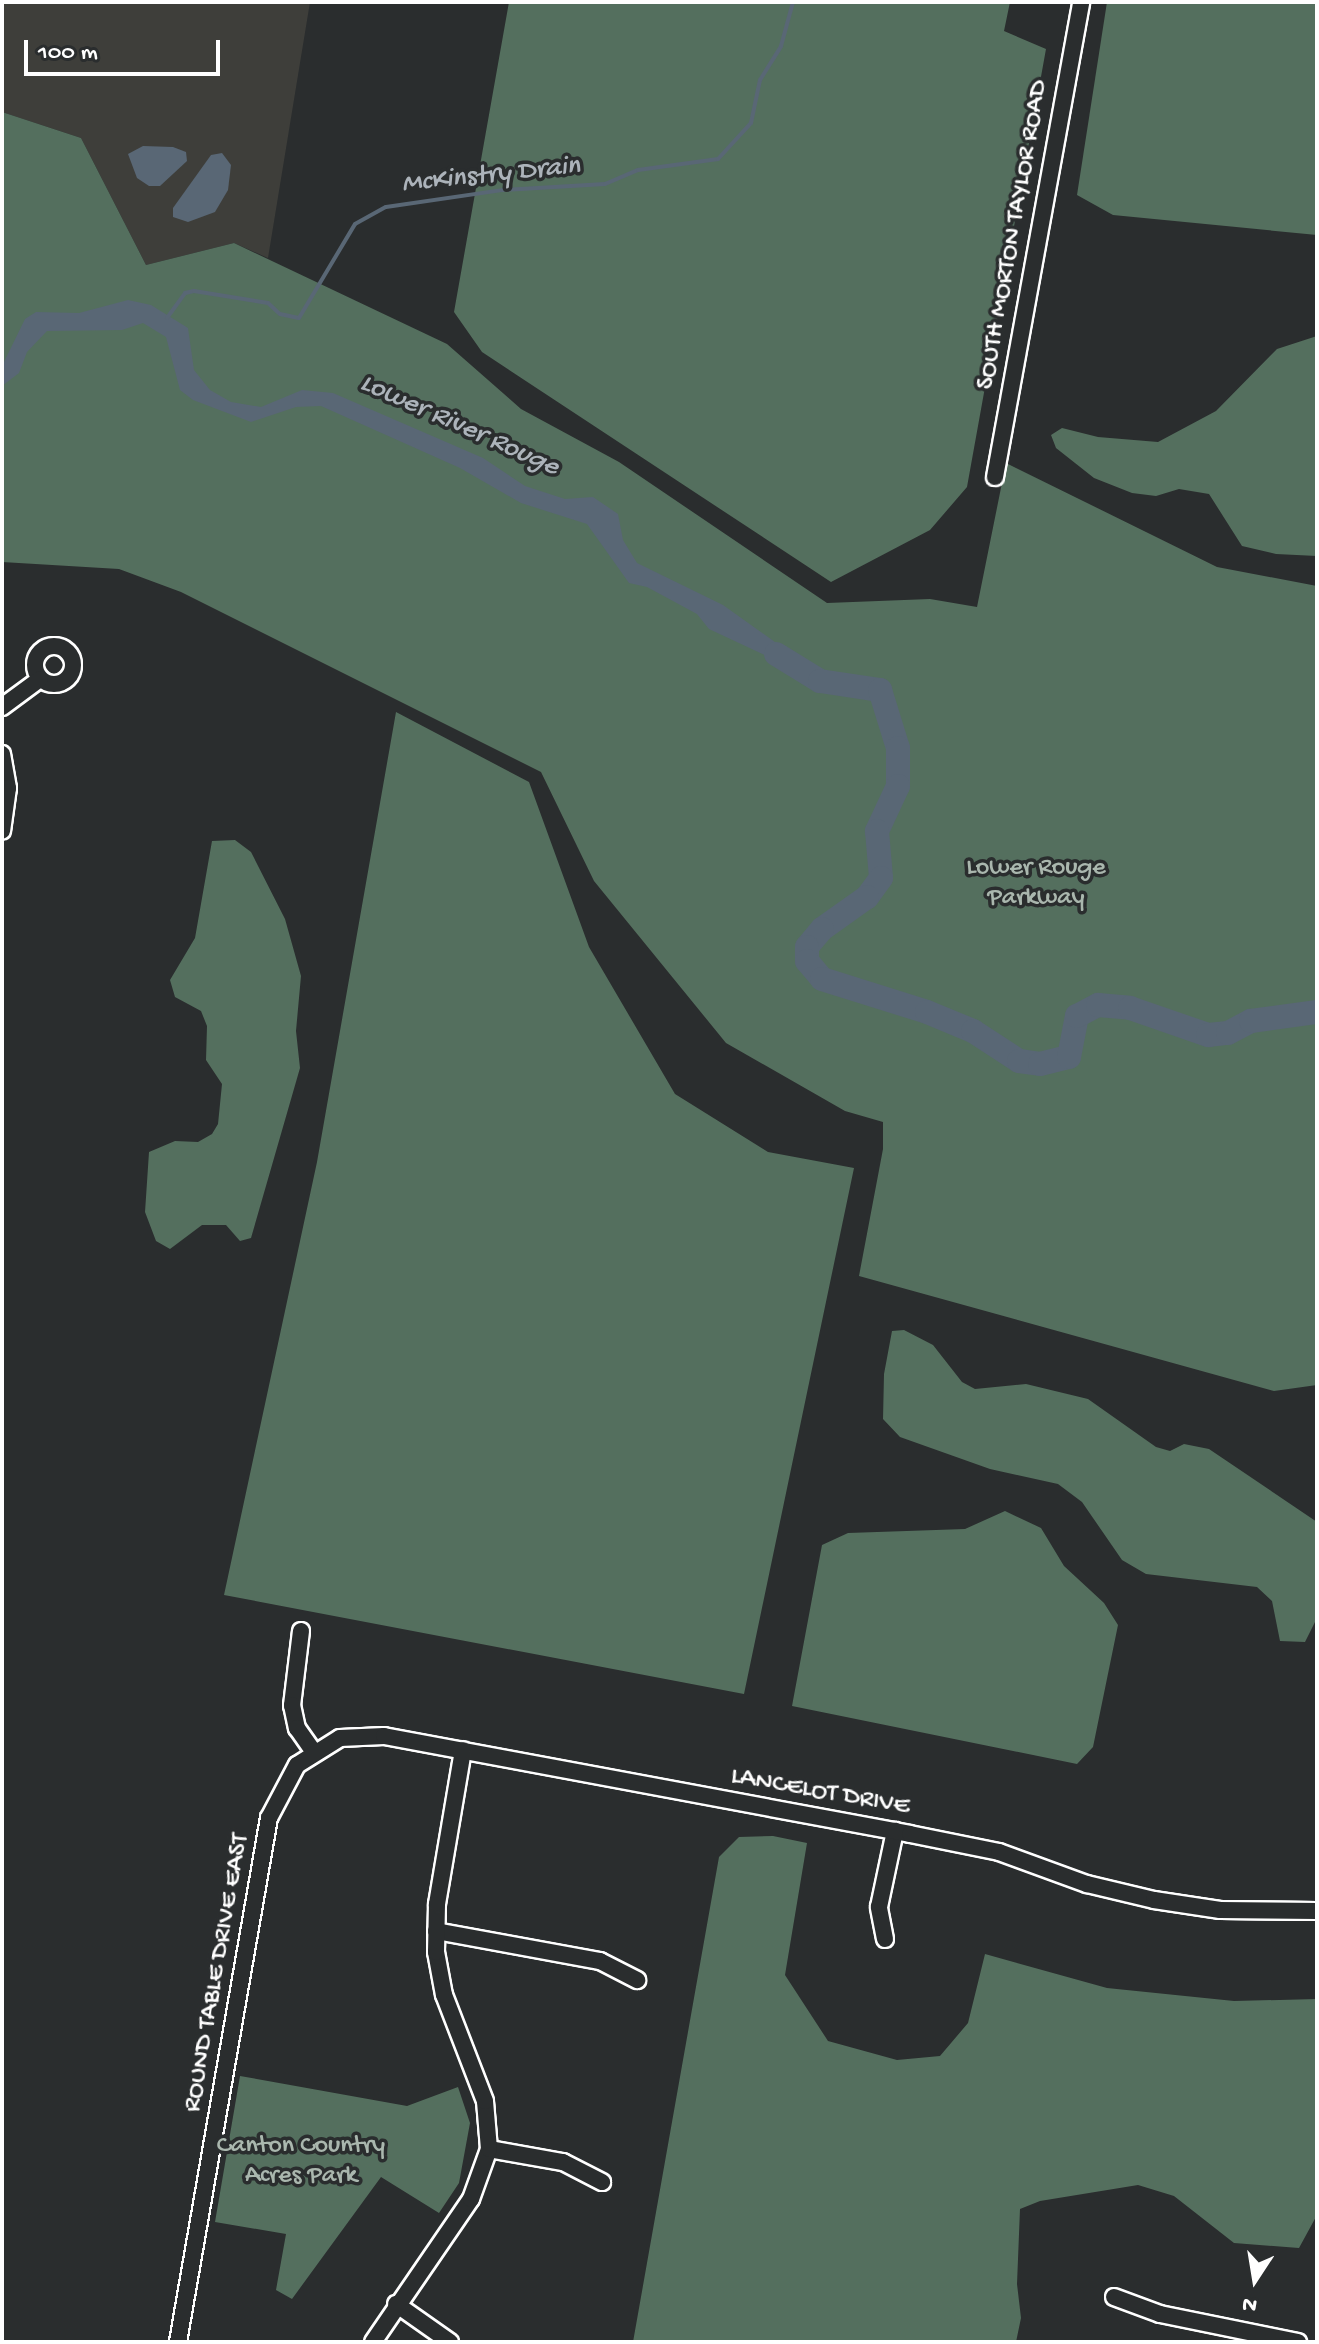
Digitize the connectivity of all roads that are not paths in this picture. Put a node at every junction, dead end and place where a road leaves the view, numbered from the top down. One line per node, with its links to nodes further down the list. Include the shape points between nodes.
1 (1081, 2): 2 (street, SOUTH MORTON TAYLOR ROAD)
2 (995, 477)
3 (40, 679): 4 (street)
4 (2, 707)
5 (2, 754): 6 (street, via 8,788)
6 (2, 831)
7 (301, 1631): 9 (street, via 292,1705 297,1728)
8 (463, 1750): 9 (street, LANCELOT DRIVE, via 368,1734 340,1738); 10 (street, LANCELOT DRIVE); 12 (street)
9 (313, 1751): 19 (street, ROUND TABLE DRIVE EAST, via 284,1780 269,1818)
10 (895, 1831): 11 (street, LANCELOT DRIVE, via 999,1852 1087,1884 1154,1900 1220,1910); 13 (street, via 879,1907)
11 (1317, 1911)
12 (436, 1931): 14 (street, via 587,1958); 15 (street, via 444,1995 485,2101)
13 (885, 1939)
14 (637, 1980)
15 (489, 2149): 16 (street, via 563,2162); 18 (street, via 471,2199)
16 (602, 2182)
17 (1114, 2297): 22 (street, via 1160,2314)
18 (396, 2304): 20 (street); 21 (street)
19 (178, 2342)
20 (373, 2342)
21 (450, 2342)
22 (1298, 2342)

